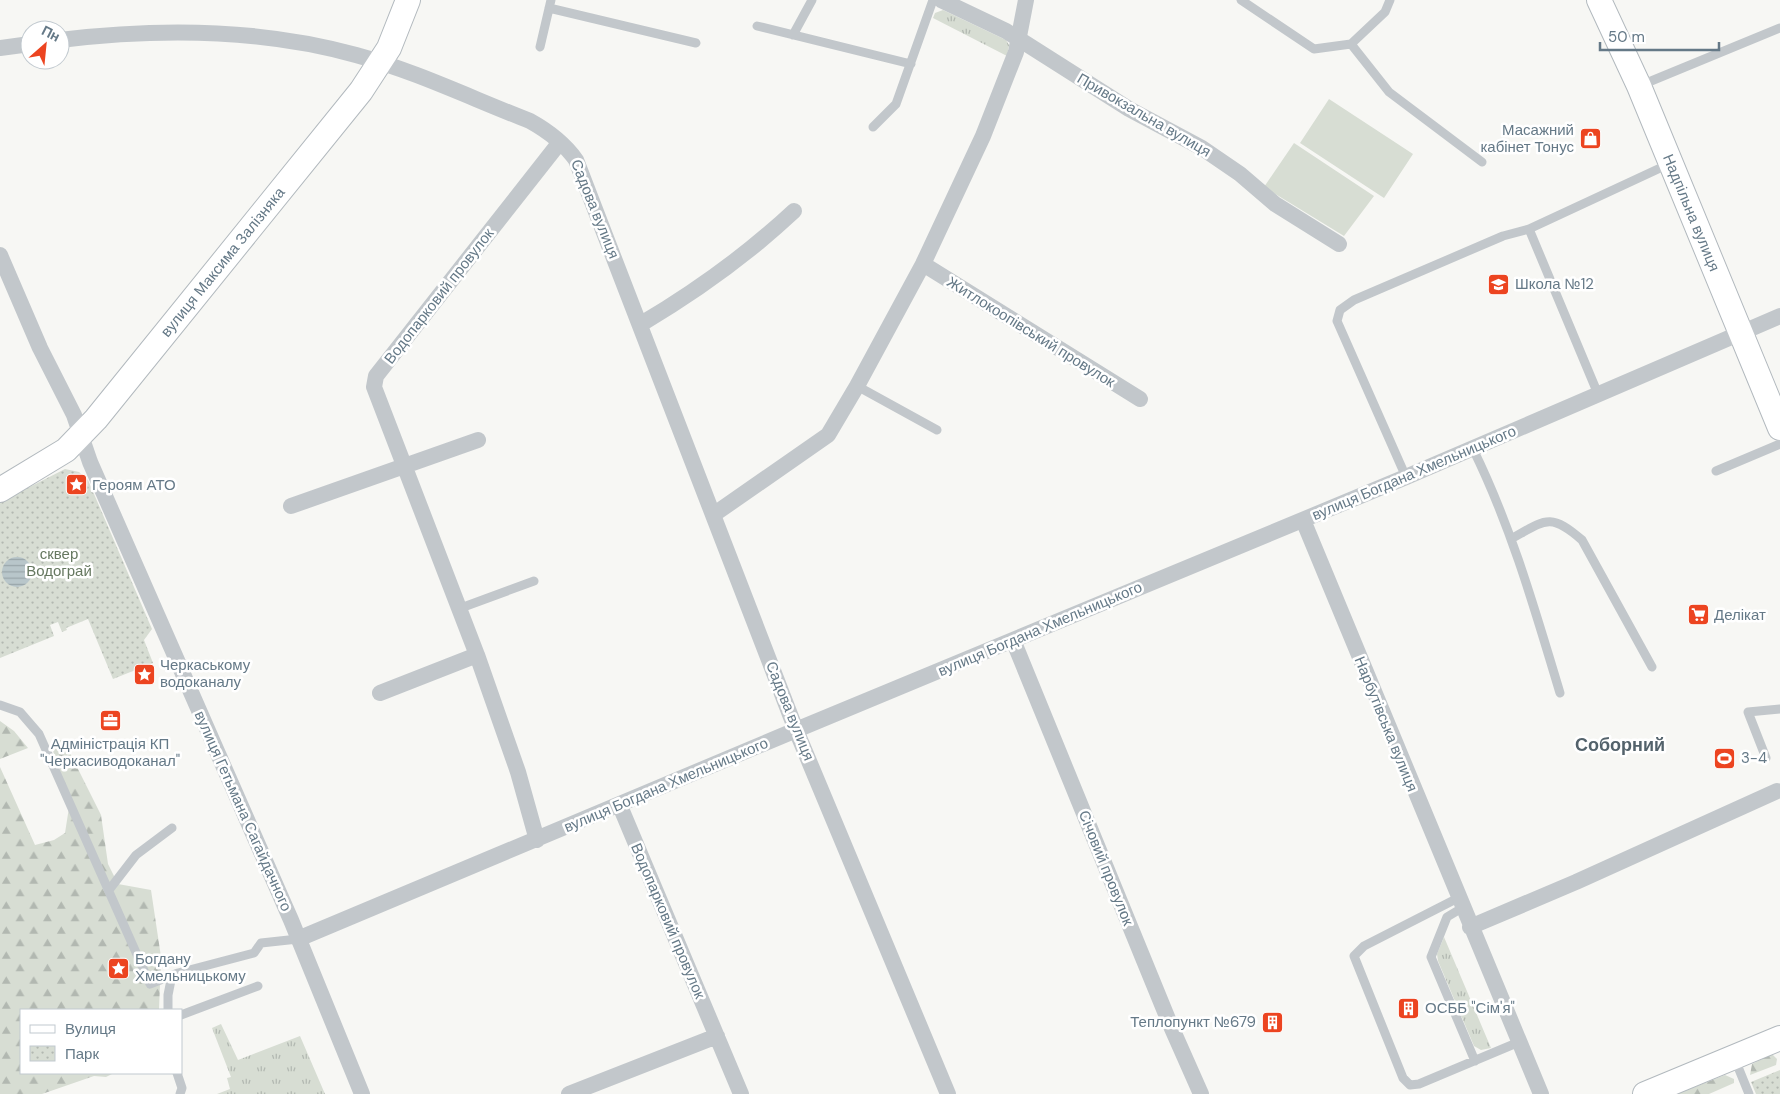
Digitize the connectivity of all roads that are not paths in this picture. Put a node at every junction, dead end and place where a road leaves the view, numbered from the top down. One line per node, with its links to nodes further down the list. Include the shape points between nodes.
1 (408, 0): 20 (main road, вулиця Максима Залізняка)
2 (812, 0): 12 (lane)
3 (933, 0): 21 (lane)
4 (941, 0): 14 (street, Привокзальна вулиця)
5 (1026, 0): 14 (street)
6 (1241, 0): 16 (lane, via 1314,48)
7 (1390, 0): 16 (lane, via 1385,12)
8 (1599, 0): 22 (main road, Надпільна вулиця)
9 (550, 4): 15 (lane); 18 (lane)
10 (757, 26): 12 (lane)
11 (1780, 28): 22 (lane)
12 (793, 35): 21 (lane)
13 (70, 39): 20 (street, Садова вулиця, via 146,32 217,32 341,51)
14 (1019, 39): 29 (street, Привокзальна вулиця, via 1129,109 1202,148 1240,174 1274,204); 31 (street, via 987,128)
15 (696, 43)
16 (1351, 44): 25 (lane, via 1389,92)
17 (20, 45): 19 (street)
18 (540, 47)
19 (0, 48)
20 (381, 62): 24 (street, Садова вулиця, via 530,121); 40 (main road, вулиця Максима Залізняка)
21 (911, 64): 23 (lane, via 896,104)
22 (1639, 86): 26 (main road, Надпільна вулиця)
23 (873, 127)
24 (560, 142): 33 (street, Садова вулиця, via 576,160); 44 (street, Водопарковий провулок, via 376,376 374,387)
25 (1482, 162)
26 (1671, 163): 28 (lane); 34 (main road, Надпільна вулиця)
27 (794, 210): 33 (street, via 715,276)
28 (1529, 229): 36 (lane); 46 (lane, via 1502,236 1354,300 1344,305 1338,315 1337,321)
29 (1339, 244)
30 (0, 255): 40 (street, вулиця Гетьмана Сагайдачного)
31 (923, 264): 35 (street); 37 (street, Житлокоопівський провулок)
32 (1780, 316): 34 (street, вулиця Богдана Хмельницького)
33 (641, 324): 49 (street, Садова вулиця)
34 (1741, 333): 36 (street, вулиця Богдана Хмельницького); 38 (main road, Надпільна вулиця)
35 (857, 386): 39 (lane); 49 (street, via 828,434)
36 (1598, 394): 43 (street, вулиця Богдана Хмельницького)
37 (1140, 399)
38 (1780, 428)
39 (937, 430)
40 (81, 436): 47 (main road, вулиця Максима Залізняка, via 58,455); 70 (street, вулиця Гетьмана Сагайдачного)
41 (478, 440): 44 (street)
42 (1780, 444): 45 (lane)
43 (1473, 448): 46 (street, вулиця Богдана Хмельницького); 51 (lane)
44 (404, 465): 48 (street); 53 (street, Водопарковий провулок)
45 (1716, 471)
46 (1406, 477): 50 (street, вулиця Богдана Хмельницького)
47 (0, 490)
48 (291, 506)
49 (714, 515): 61 (street, Садова вулиця)
50 (1303, 520): 54 (street, вулиця Богдана Хмельницького); 68 (street, Нарбутівська вулиця)
51 (1511, 539): 56 (lane, via 1539,523 1553,521 1566,526 1582,540); 58 (lane)
52 (534, 581): 53 (lane)
53 (458, 609): 55 (street, Водопарковий провулок)
54 (1013, 640): 61 (street, вулиця Богдана Хмельницького); 86 (street, Січовий провулок)
55 (478, 655): 57 (street); 66 (street, Водопарковий провулок, via 518,772)
56 (1652, 667)
57 (380, 693)
58 (1560, 693)
59 (0, 705): 67 (lane, via 20,712 39,734)
60 (1780, 709): 62 (lane, via 1748,712)
61 (796, 730): 64 (street, вулиця Богдана Хмельницького); 85 (street, Садова вулиця)
62 (1766, 758)
63 (1777, 791): 69 (street)
64 (620, 806): 66 (street, вулиця Богдана Хмельницького); 75 (street, Водопарковий провулок)
65 (172, 828): 67 (lane, via 136,855)
66 (537, 840): 70 (street, вулиця Богдана Хмельницького)
67 (110, 890): 71 (lane, via 150,984)
68 (1460, 903): 69 (street, Нарбутівська вулиця); 79 (lane, via 1447,917 1431,957); 79 (lane, via 1364,946 1354,959 1406,1082 1419,1084)
69 (1470, 927): 77 (street, Нарбутівська вулиця)
70 (298, 939): 71 (lane, via 261,943 254,953); 82 (street, вулиця Гетьмана Сагайдачного)
71 (172, 975): 73 (lane)
72 (258, 986): 74 (lane)
73 (168, 1009)
74 (182, 1015)
75 (717, 1036): 83 (street); 84 (street, Водопарковий провулок)
76 (1780, 1038): 78 (main road)
77 (1519, 1042): 79 (lane); 87 (street, Нарбутівська вулиця)
78 (1734, 1057): 88 (main road); 89 (lane)
79 (1475, 1061)
80 (176, 1074): 81 (lane, via 182,1088)
81 (180, 1094)
82 (362, 1094)
83 (569, 1094)
84 (741, 1094)
85 (948, 1094)
86 (1201, 1094)
87 (1541, 1094)
88 (1645, 1094)
89 (1749, 1094)

